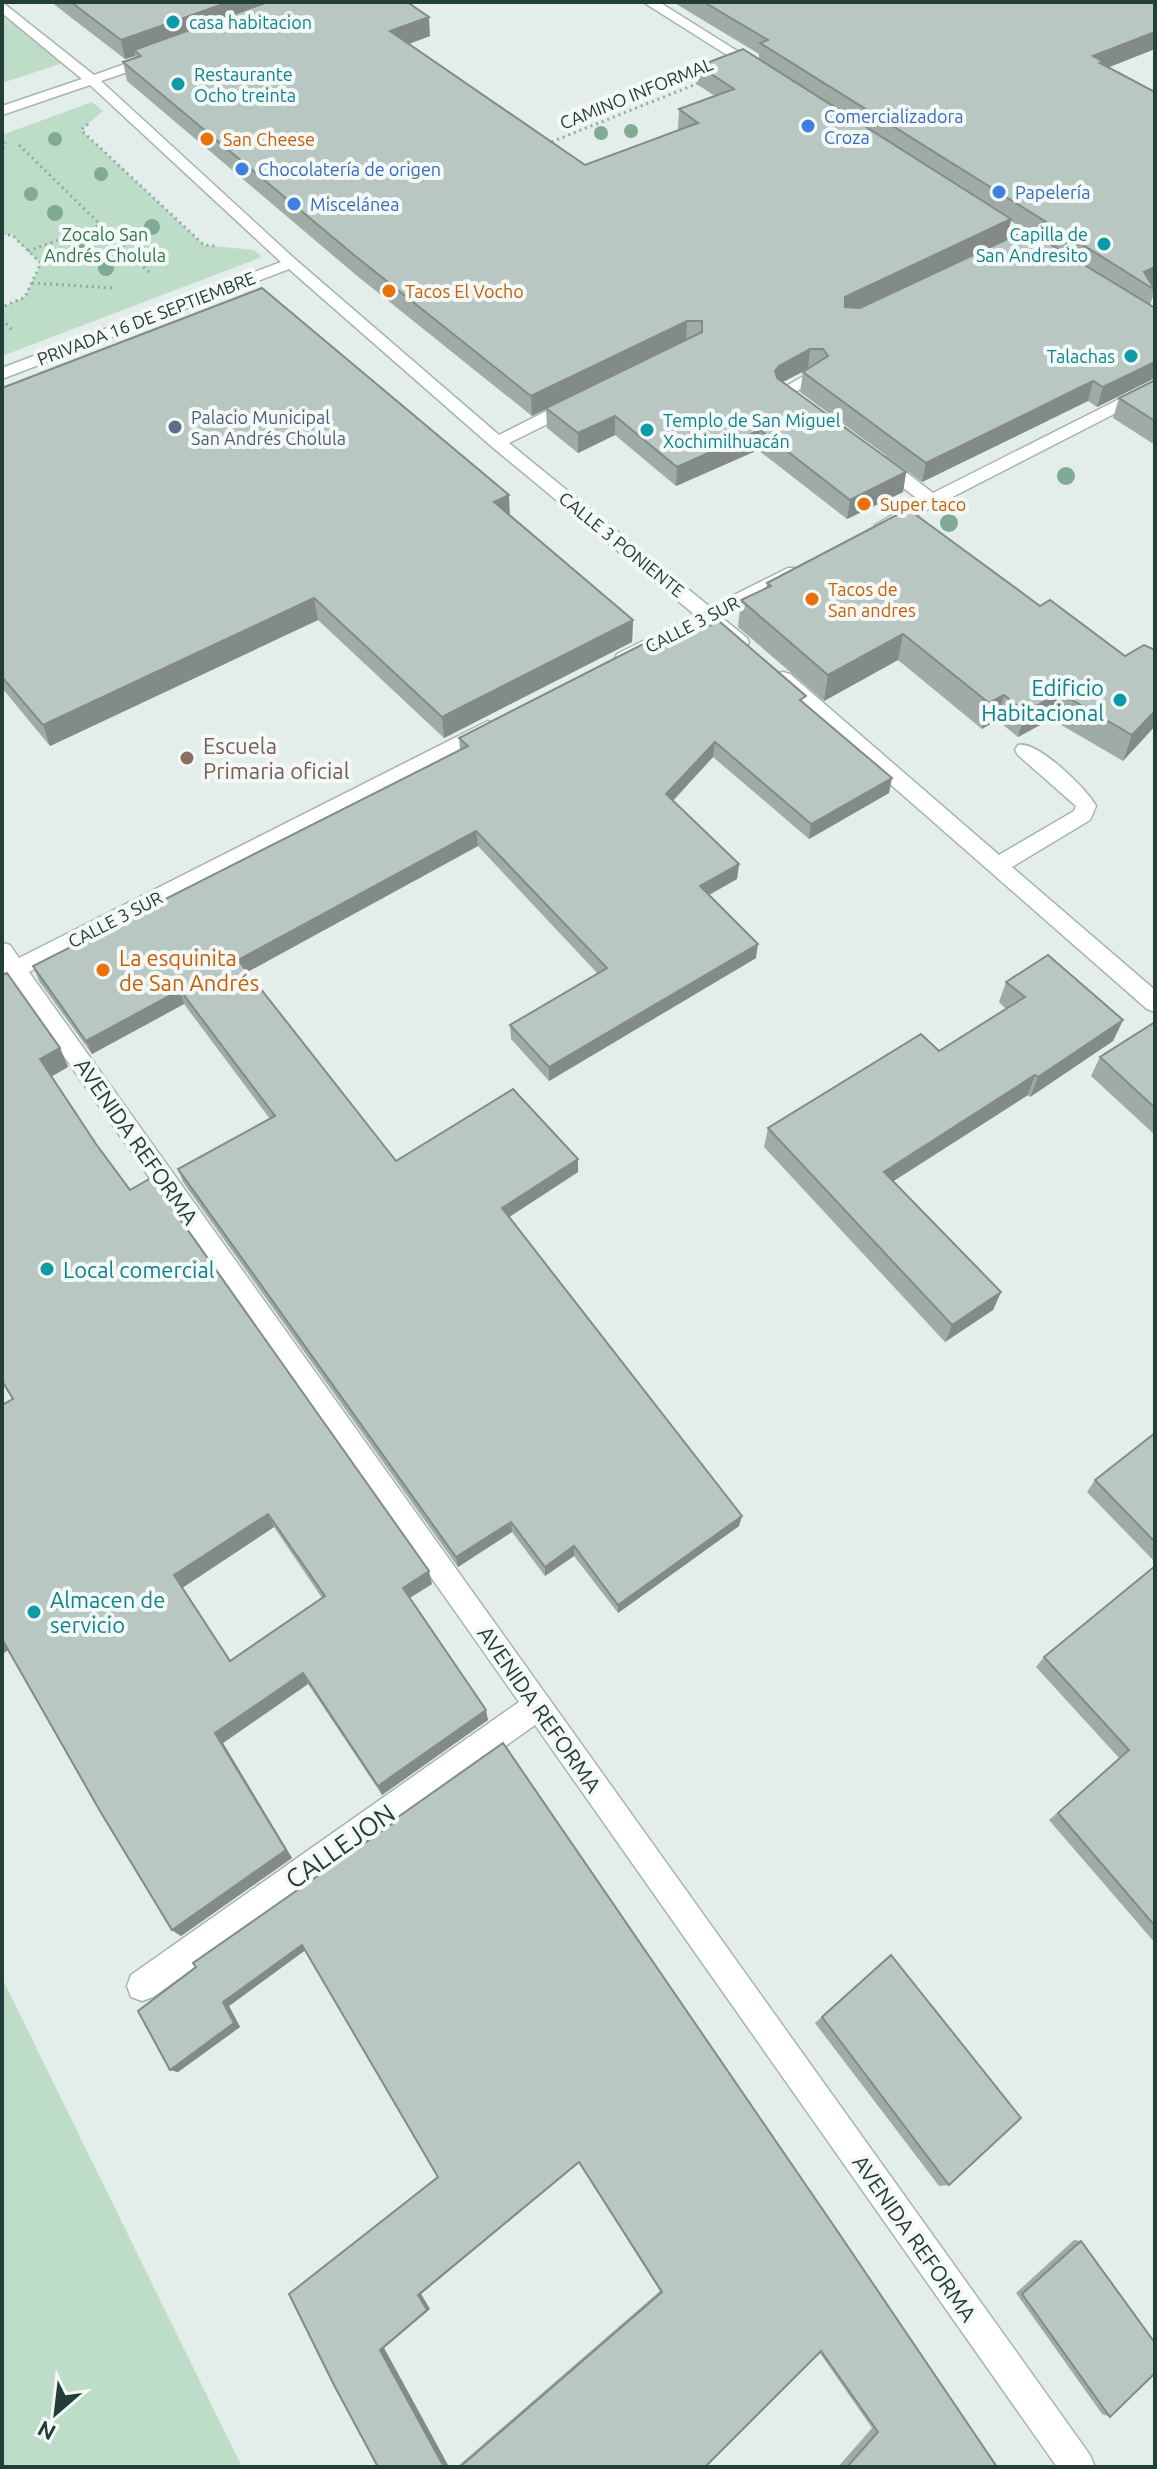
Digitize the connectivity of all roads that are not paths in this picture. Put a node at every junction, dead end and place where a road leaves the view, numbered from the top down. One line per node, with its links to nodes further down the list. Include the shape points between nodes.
1 (650, 2): 5 (street)
2 (2, 6): 4 (street, CALLE 3 PONIENTE)
3 (164, 54): 4 (street)
4 (92, 80): 6 (street); 7 (street, CALLE 3 PONIENTE)
5 (776, 80)
6 (2, 111)
7 (291, 263): 8 (street, PRIVADA 16 DE SEPTIEMBRE); 13 (street, CALLE 3 PONIENTE)
8 (2, 374)
9 (814, 375): 12 (street, via 784,392)
10 (1155, 386): 15 (street)
11 (587, 398): 13 (street)
12 (814, 415)
13 (497, 442): 18 (street, CALLE 3 PONIENTE)
14 (862, 448): 15 (street)
15 (932, 501): 16 (street)
16 (862, 537)
17 (807, 565): 18 (street, CALLE 3 SUR)
18 (709, 615): 19 (street, CALLE 3 SUR); 22 (street, CALLE 3 PONIENTE)
19 (611, 666)
20 (512, 716): 23 (street, CALLE 3 SUR)
21 (1025, 750): 22 (street, via 1086,806 1083,815)
22 (997, 866): 24 (street, CALLE 3 PONIENTE)
23 (6, 966): 25 (street, AVENIDA REFORMA)
24 (1155, 1003)
25 (538, 1706): 26 (street, CALLEJON); 27 (street, AVENIDA REFORMA)
26 (142, 1986)
27 (1078, 2467)

